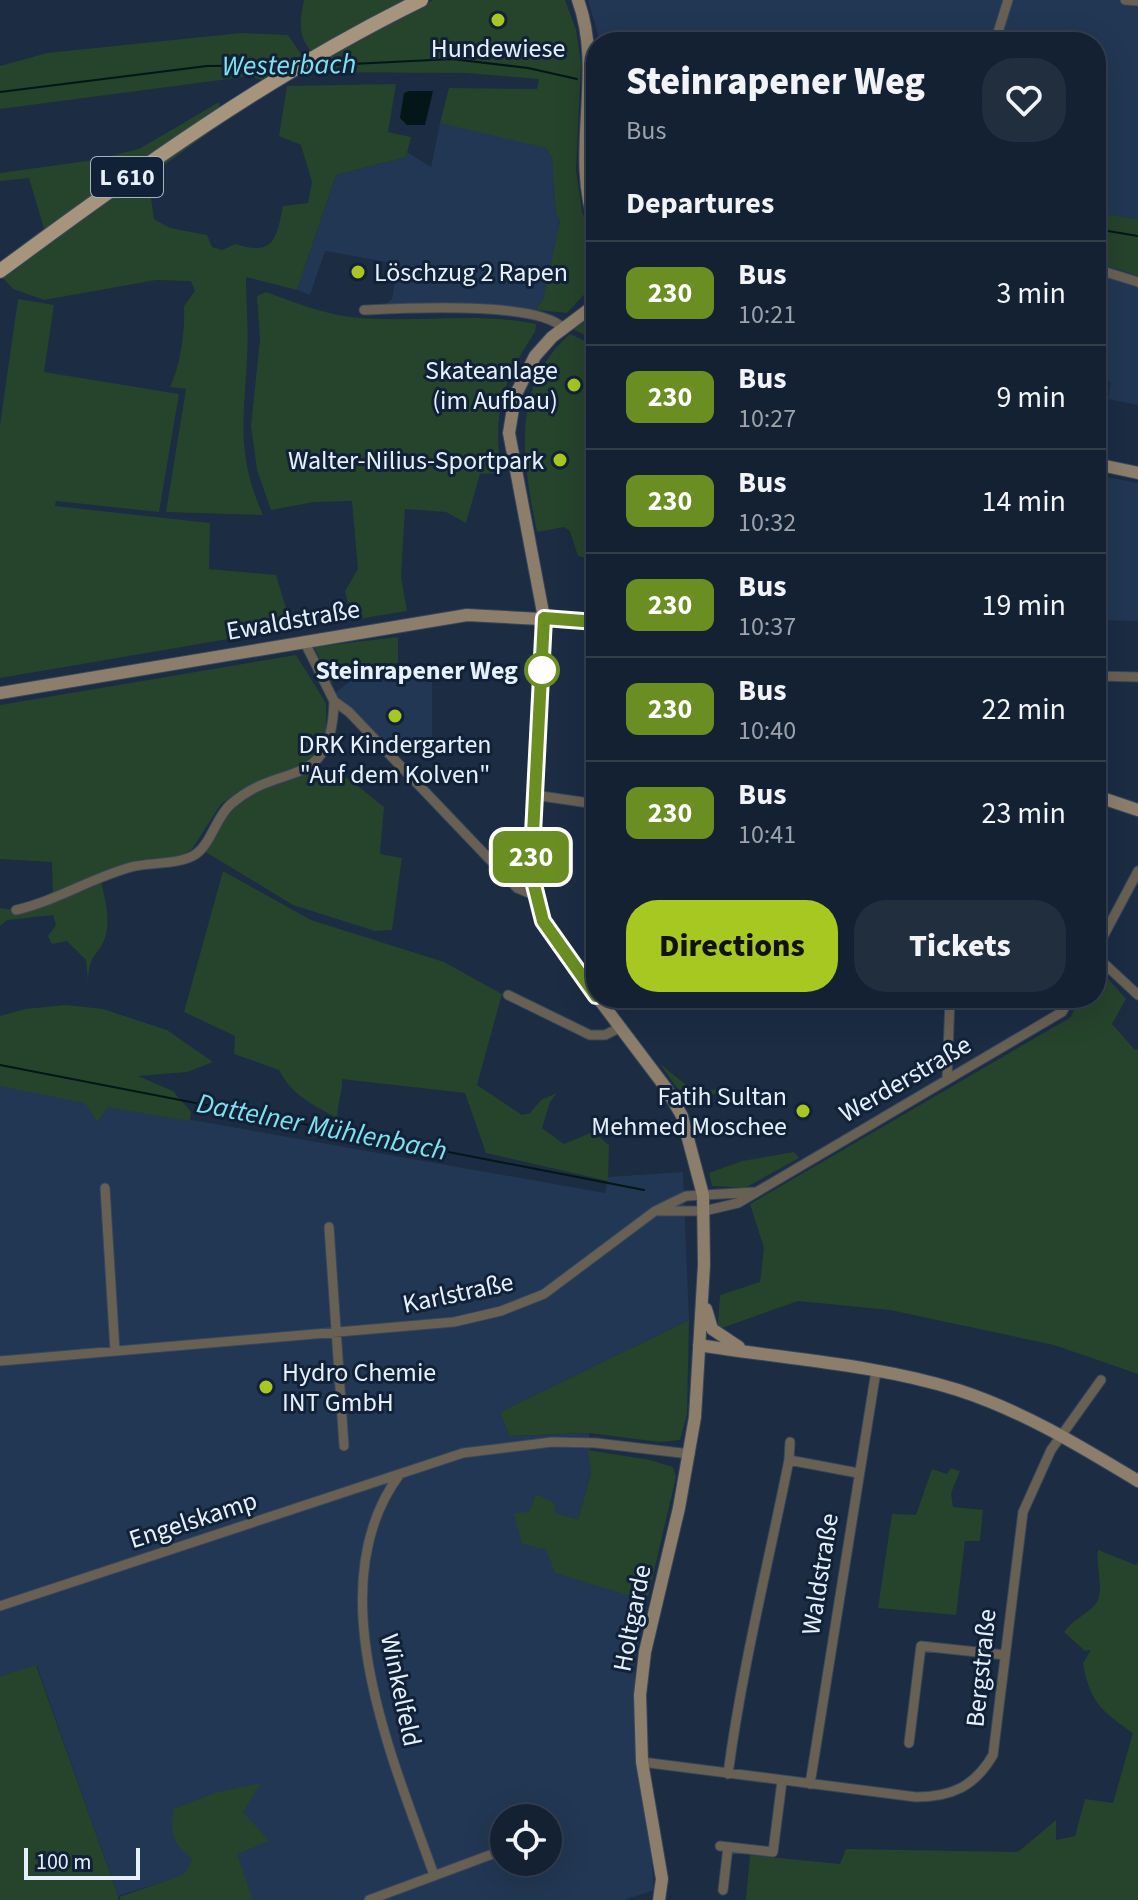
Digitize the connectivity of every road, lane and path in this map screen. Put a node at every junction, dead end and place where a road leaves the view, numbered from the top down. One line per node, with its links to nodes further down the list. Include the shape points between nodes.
1 (421, 0): 8 (main road, L 610, via 298,66 151,159)
2 (578, 0): 7 (street)
3 (1008, 0): 6 (street)
4 (1125, 0): 5 (street)
5 (1138, 1)
6 (998, 32)
7 (586, 33)
8 (0, 271)
9 (1106, 272): 10 (street)
10 (1138, 282)
11 (586, 309): 13 (street)
12 (364, 310): 13 (street, via 496,310 548,318)
13 (563, 328): 16 (street, via 523,375 509,433)
14 (1106, 466): 15 (street)
15 (1138, 473)
16 (544, 618): 17 (street, Ewaldstraße); 18 (street, Ewaldstraße, via 467,615); 23 (street)
17 (586, 621)
18 (304, 641): 21 (street, Ewaldstraße); 22 (street)
19 (1106, 676): 20 (street)
20 (1138, 677)
21 (0, 693)
22 (334, 701): 28 (street, via 517,888); 29 (street, via 324,753 312,765 232,803 198,853 129,867 44,904)
23 (534, 795): 25 (street); 28 (street)
24 (1106, 799): 26 (street)
25 (586, 803)
26 (1138, 810)
27 (1138, 871): 30 (street)
28 (534, 895): 32 (street, via 543,921)
29 (16, 910)
30 (1106, 933)
31 (1106, 963): 34 (street)
32 (586, 982)
33 (508, 995): 38 (street, via 590,1035)
34 (1138, 995)
35 (605, 1008): 38 (street)
36 (950, 1008): 39 (street)
37 (1064, 1008): 39 (street, Werderstraße)
38 (619, 1028): 42 (street, via 682,1116)
39 (947, 1079): 41 (street, Werderstraße)
40 (105, 1188): 50 (street)
41 (756, 1192): 42 (street, Werderstraße); 44 (street, Werderstraße, via 738,1203)
42 (703, 1195): 43 (street, Karlstraße, via 686,1196); 44 (street)
43 (655, 1211): 44 (street); 47 (street, Karlstraße, via 544,1294 501,1311 454,1322)
44 (704, 1211): 46 (street)
45 (329, 1227): 47 (street)
46 (703, 1290): 48 (street); 49 (street, via 712,1329)
47 (338, 1334): 50 (street, Karlstraße); 57 (street)
48 (699, 1341): 49 (street); 51 (street); 58 (street, Holtgarde)
49 (728, 1343): 51 (street)
50 (115, 1351): 52 (street, Karlstraße)
51 (751, 1351): 53 (street)
52 (0, 1361)
53 (876, 1371): 55 (street, via 969,1394); 60 (street, Waldstraße)
54 (1101, 1380): 55 (street, Bergstraße)
55 (1061, 1435): 62 (street); 64 (street, Bergstraße, via 1023,1512)
56 (790, 1442): 59 (street)
57 (344, 1446)
58 (690, 1454): 61 (street, via 596,1443 507,1445); 66 (street, Holtgarde, via 645,1652)
59 (789, 1460): 60 (street); 67 (street)
60 (858, 1473): 69 (street, Waldstraße)
61 (400, 1474): 63 (street, Engelskamp); 71 (street, Winkelfeld, via 381,1500 370,1534 364,1573 365,1651 387,1743)
62 (1138, 1481)
63 (0, 1606)
64 (1005, 1655): 65 (street, via 921,1646); 69 (street, Bergstraße, via 993,1755 965,1787 943,1797 916,1797)
65 (909, 1743)
66 (642, 1762): 67 (street, Bergstraße); 74 (street, Holtgarde, via 662,1879)
67 (728, 1774): 68 (street, Bergstraße)
68 (782, 1781): 69 (street, Bergstraße); 72 (street, via 773,1852 724,1847)
69 (810, 1784)
70 (490, 1855): 71 (street)
71 (434, 1875): 73 (street)
72 (723, 1890)
73 (369, 1900)
74 (659, 1900)

